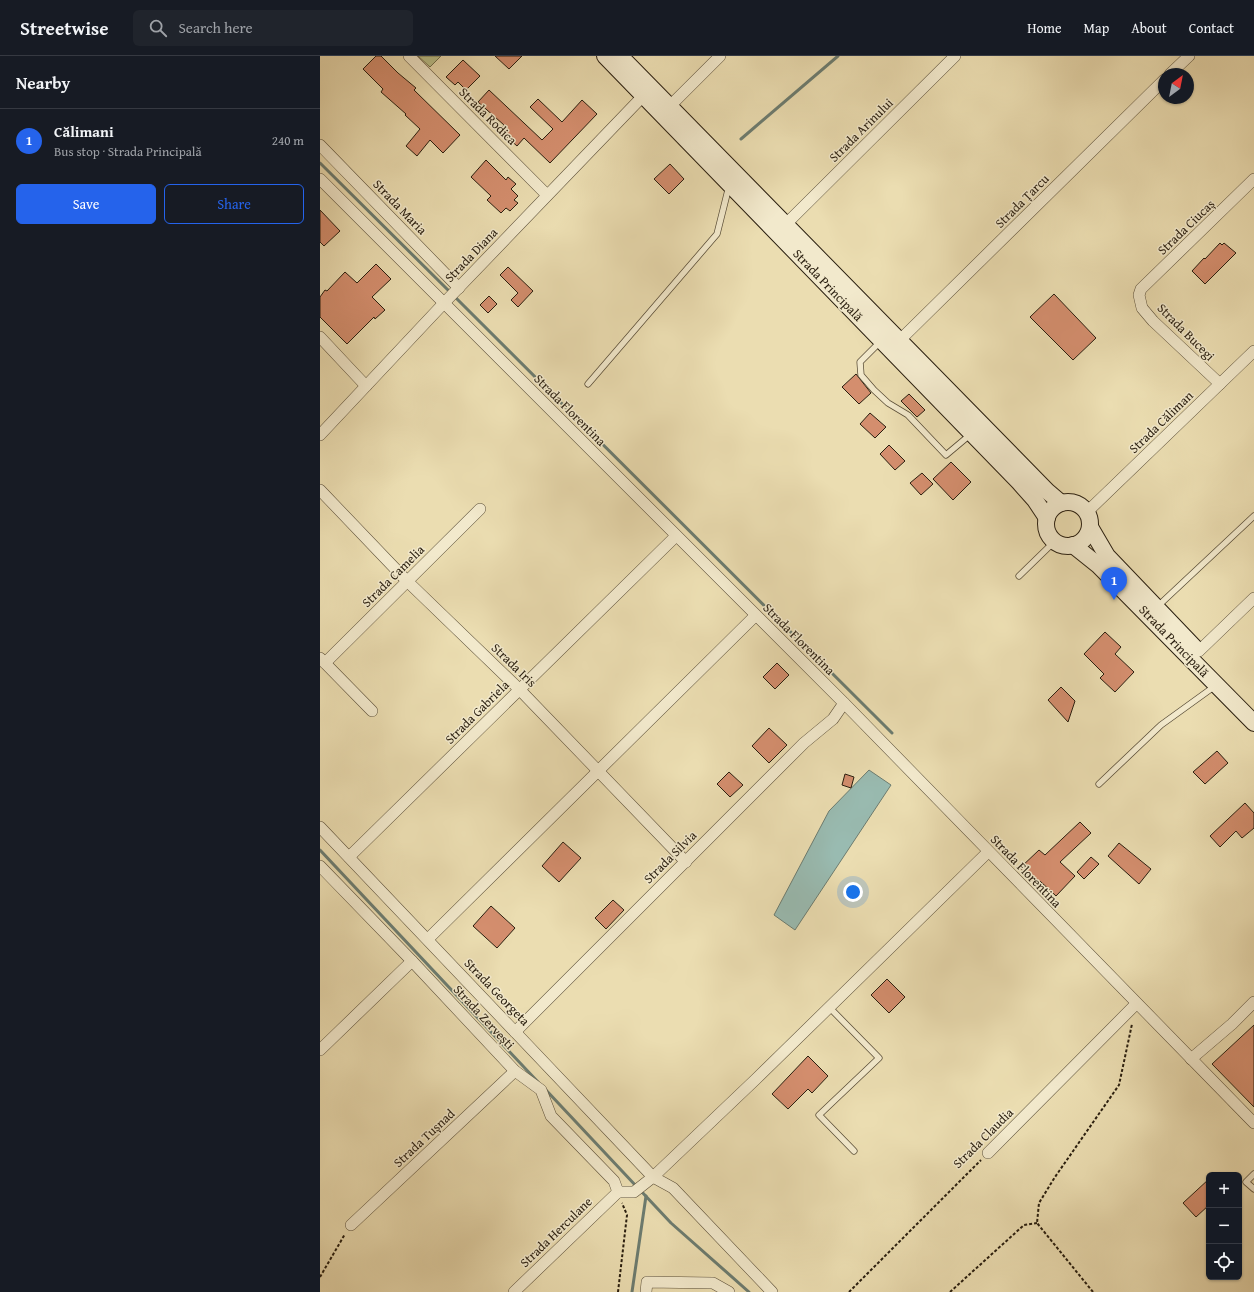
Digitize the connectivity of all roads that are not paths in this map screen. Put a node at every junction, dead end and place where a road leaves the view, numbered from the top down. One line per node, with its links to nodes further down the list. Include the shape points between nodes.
1 (410, 56): 15 (street, Strada Rodica)
2 (605, 56): 9 (main road, Strada Principală)
3 (620, 56): 10 (main road, Strada Principală)
4 (720, 56): 10 (street)
5 (955, 56): 16 (street, Strada Arinului)
6 (1188, 56): 7 (street)
7 (1176, 68)
8 (1158, 86): 22 (street, Strada Țarcu)
9 (644, 95): 14 (main road, Strada Principală); 15 (street, Strada Diana)
10 (670, 106): 16 (main road, Strada Principală)
11 (320, 145): 17 (street, Strada Maria)
12 (320, 179): 19 (street, Strada Florentina)
13 (1254, 179): 18 (street, Strada Ciucaș, via 1141,289)
14 (730, 184): 21 (main road, Strada Principală); 24 (lane, via 717,234)
15 (547, 195): 17 (street, Strada Diana)
16 (786, 224): 22 (main road, Strada Principală)
17 (458, 290): 19 (street, Strada Diana)
18 (1139, 295): 25 (street, Strada Bucegi, via 1142,308 1153,321)
19 (446, 302): 26 (street, Strada Diana); 35 (street, Strada Florentina)
20 (320, 337): 26 (street)
21 (882, 340): 27 (main road, Strada Principală); 27 (lane, via 860,362 861,375 874,390 888,403 908,415 946,455)
22 (899, 341): 30 (main road, Strada Principală)
23 (1254, 351): 25 (street, Strada Căliman)
24 (588, 384)
25 (1220, 384): 34 (street, Strada Căliman)
26 (366, 386): 28 (street, Strada Diana)
27 (971, 434): 33 (main road, Strada Principală, via 1019,482)
28 (320, 436)
29 (320, 490): 39 (street, Strada Iris)
30 (1061, 503): 33 (main road, via 1052,509); 34 (main road, via 1073,502 1083,508)
31 (480, 509): 39 (street, Strada Camelia)
32 (1254, 516): 41 (lane)
33 (1047, 518): 36 (main road, via 1047,531)
34 (1088, 520): 37 (main road, via 1086,536); 41 (main road, Strada Principală, via 1107,556)
35 (676, 536): 42 (street, Strada Florentina); 46 (street, Strada Gabriela)
36 (1055, 541): 37 (main road); 38 (lane)
37 (1073, 545): 45 (main road, Strada Principală, via 1104,570)
38 (1019, 576)
39 (407, 581): 44 (street, Strada Camelia); 46 (street, Strada Iris)
40 (1254, 598): 43 (street)
41 (1157, 607): 43 (main road, Strada Principală)
42 (755, 616): 47 (street, Strada Florentina); 51 (street)
43 (1199, 651): 48 (main road, Strada Principală)
44 (322, 660): 49 (street)
45 (1216, 685): 50 (main road, Strada Principală); 52 (lane, via 1161,725)
46 (519, 689): 51 (street, Strada Iris); 55 (street, Strada Gabriela)
47 (844, 703): 54 (street, Strada Florentina); 56 (street, Strada Silvia, via 833,719 804,743)
48 (1254, 707)
49 (372, 710)
50 (1254, 723)
51 (598, 771): 56 (street, Strada Iris); 58 (street)
52 (1099, 784)
53 (320, 826): 55 (street, Strada Georgeta)
54 (988, 852): 61 (street, Strada Florentina); 62 (street)
55 (350, 857): 58 (street, Strada Georgeta)
56 (686, 862): 63 (street, Strada Silvia)
57 (320, 866): 59 (street, Strada Zervești)
58 (428, 939): 63 (street, Strada Georgeta)
59 (412, 961): 64 (street); 66 (street, Strada Zervești)
60 (1254, 1002): 65 (street)
61 (1136, 1004): 65 (street, Strada Florentina); 69 (street, Strada Claudia)
62 (829, 1007): 68 (lane, via 878,1058 819,1115); 71 (street)
63 (515, 1032): 71 (street, Strada Georgeta)
64 (320, 1050)
65 (1191, 1059): 67 (street, Strada Florentina)
66 (515, 1071): 73 (street, Strada Zervești, via 541,1090 551,1116 614,1181); 74 (street, Strada Tușnad)
67 (1254, 1123)
68 (854, 1151)
69 (988, 1154)
70 (1254, 1174): 72 (lane, via 1246,1182)
71 (653, 1177): 73 (street, via 634,1192); 78 (street, Strada Georgeta, via 673,1188)
72 (1254, 1190)
73 (618, 1192): 76 (street, Strada Herculane)
74 (351, 1224)
75 (647, 1287): 77 (street, via 713,1283)
76 (514, 1292)
77 (729, 1292)
78 (772, 1292)

